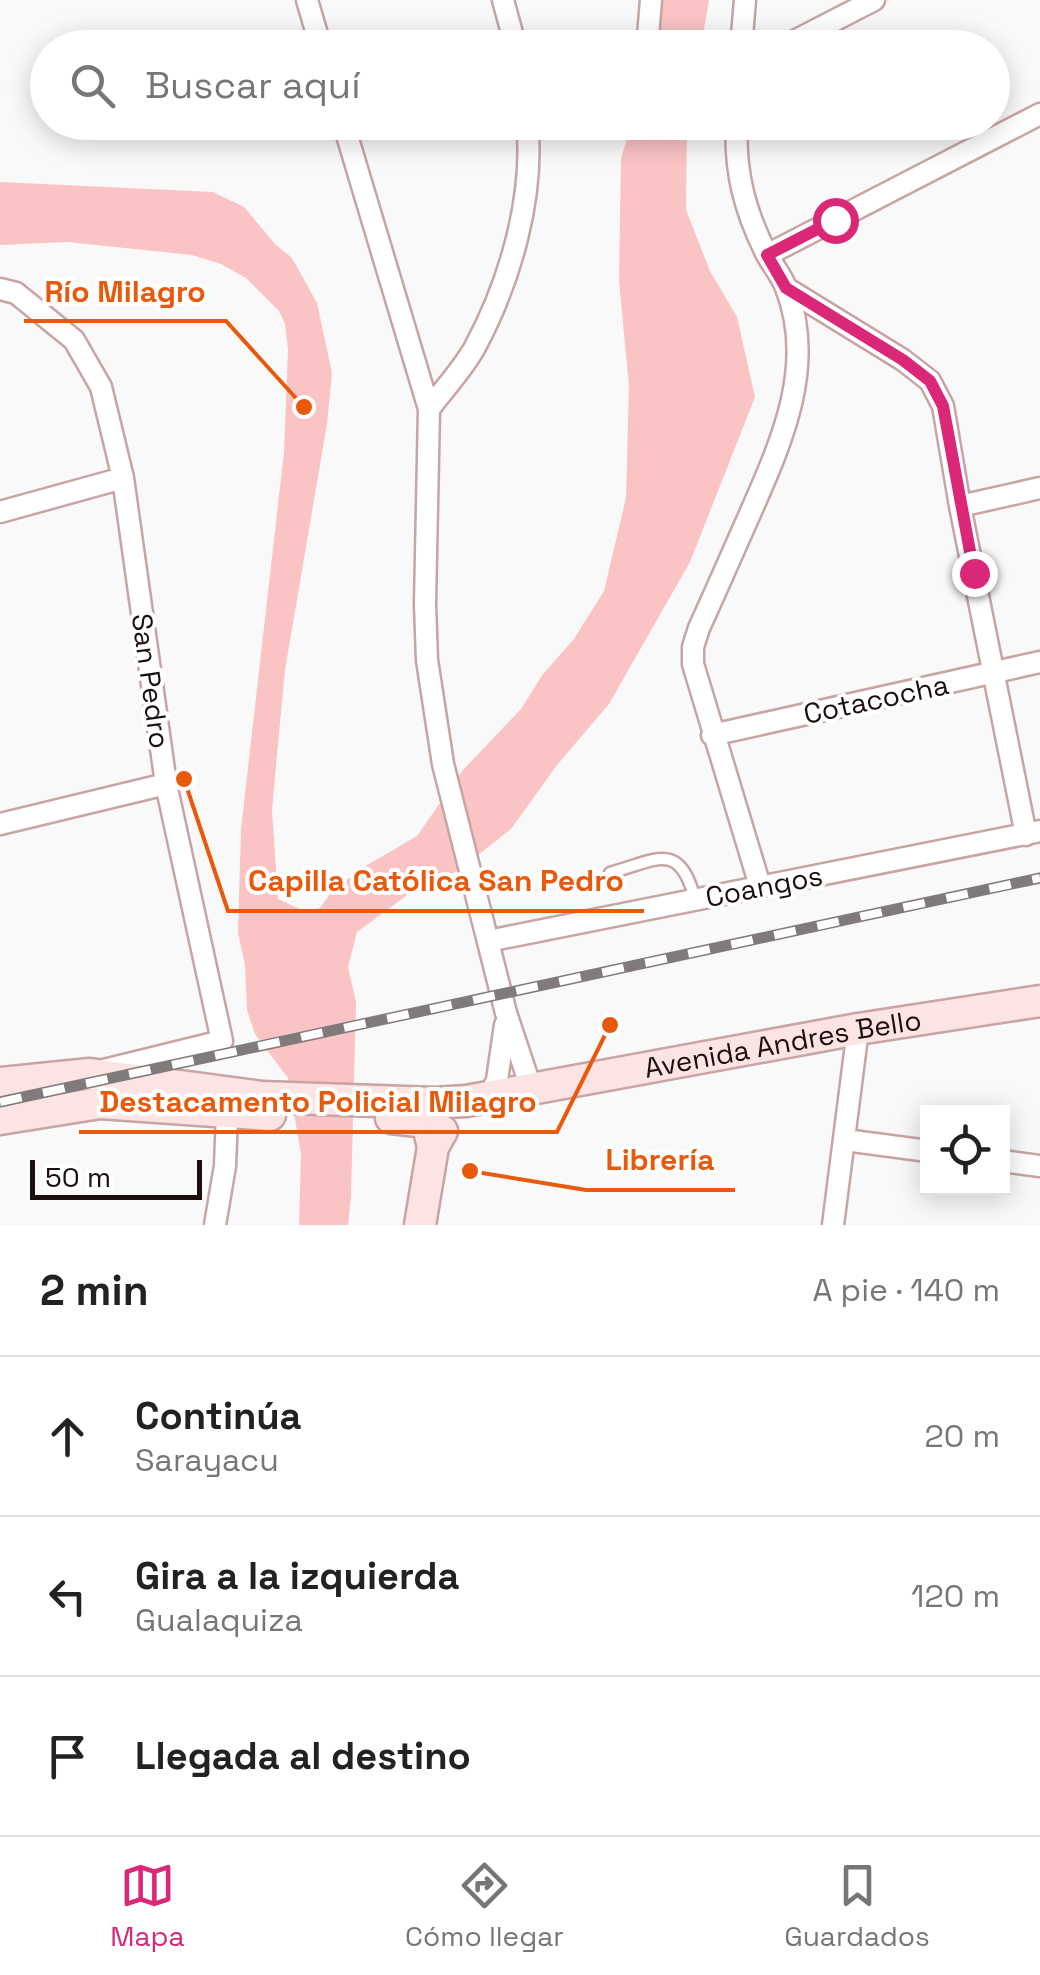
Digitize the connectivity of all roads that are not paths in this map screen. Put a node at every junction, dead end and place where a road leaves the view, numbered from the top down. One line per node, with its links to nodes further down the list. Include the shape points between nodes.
1 (306, 0): 6 (street)
2 (503, 0): 7 (street)
3 (651, 0): 8 (street)
4 (745, 0): 9 (street)
5 (874, 0): 10 (street)
6 (315, 30)
7 (511, 30)
8 (648, 30)
9 (742, 30)
10 (816, 30)
11 (1040, 114): 12 (street)
12 (1010, 129)
13 (348, 140): 20 (street)
14 (529, 140): 20 (street, via 520,223 496,300 474,349)
15 (737, 140): 17 (street, via 742,196)
16 (990, 140): 17 (street)
17 (767, 255): 19 (street)
18 (0, 288): 21 (street, San Pedro, via 74,340 102,387)
19 (786, 288): 23 (street, via 930,381 943,406); 27 (street, via 797,338 784,436 693,646)
20 (428, 409): 34 (street, via 427,660 443,764)
21 (123, 478): 24 (street); 28 (street, San Pedro)
22 (1040, 488): 23 (street)
23 (960, 506): 26 (street)
24 (0, 512)
25 (1040, 662): 26 (street, Cotacocha)
26 (994, 674): 27 (street, Cotacocha); 30 (street)
27 (712, 734): 32 (street)
28 (166, 784): 29 (street); 38 (street, San Pedro, via 222,1042)
29 (0, 824)
30 (1033, 833): 32 (street, Coangos)
31 (610, 873): 33 (lane, via 674,860)
32 (760, 886): 33 (street, Coangos)
33 (695, 900): 34 (street, Coangos)
34 (488, 940): 36 (street)
35 (1040, 1001): 37 (main road, Avenida Andres Bello)
36 (506, 1013): 40 (street); 41 (street, via 501,1061)
37 (858, 1029): 40 (main road, Avenida Andres Bello); 46 (street)
38 (90, 1074): 39 (main road); 42 (main road)
39 (0, 1082)
40 (531, 1088): 41 (main road, Avenida Andres Bello)
41 (478, 1099): 43 (main road, Avenida Andres Bello); 47 (main road)
42 (262, 1106): 43 (main road, Avenida Andres Bello); 44 (main road)
43 (412, 1113): 47 (main road, via 427,1122)
44 (227, 1114): 45 (main road, via 100,1103); 51 (street)
45 (0, 1119)
46 (845, 1140): 48 (street); 53 (street)
47 (433, 1147): 52 (main road)
48 (920, 1150)
49 (1010, 1162): 50 (street)
50 (1040, 1166)
51 (215, 1225)
52 (420, 1225)
53 (832, 1225)

